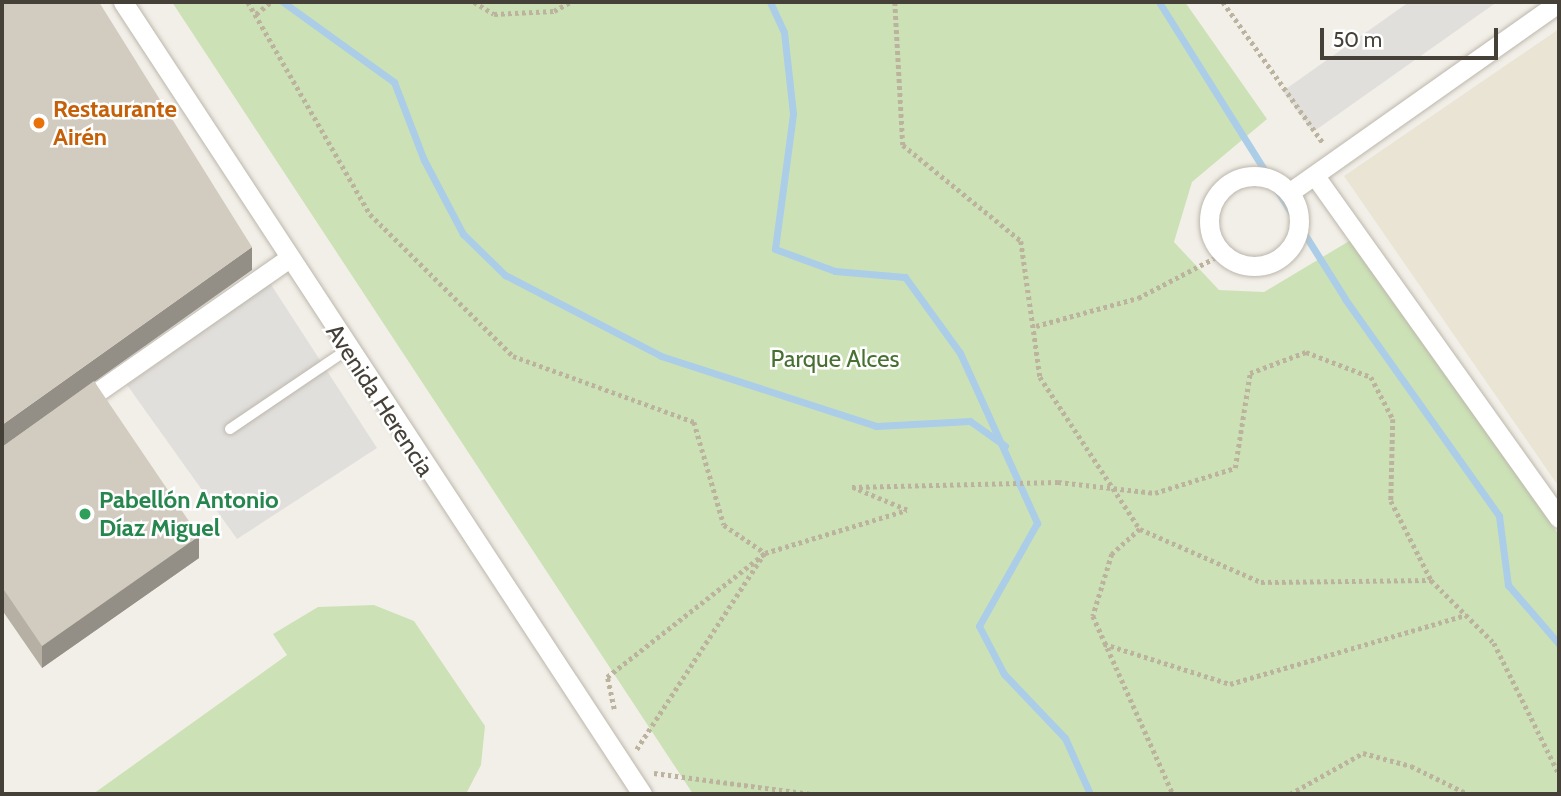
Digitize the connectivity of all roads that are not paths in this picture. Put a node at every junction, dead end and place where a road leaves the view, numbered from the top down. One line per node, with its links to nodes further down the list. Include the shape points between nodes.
1 (123, 2): 5 (street, Avenida Herencia)
2 (1550, 5): 3 (street)
3 (1315, 176): 4 (street); 9 (street)
4 (1290, 192): 4 (street, via 1263,176 1232,181 1211,205 1210,237 1230,261 1262,268 1289,252 1301,223)
5 (289, 258): 6 (street, Avenida Herencia); 7 (street)
6 (348, 349): 8 (lane); 10 (street, Avenida Herencia)
7 (59, 418)
8 (230, 429)
9 (1559, 518)
10 (642, 794)

